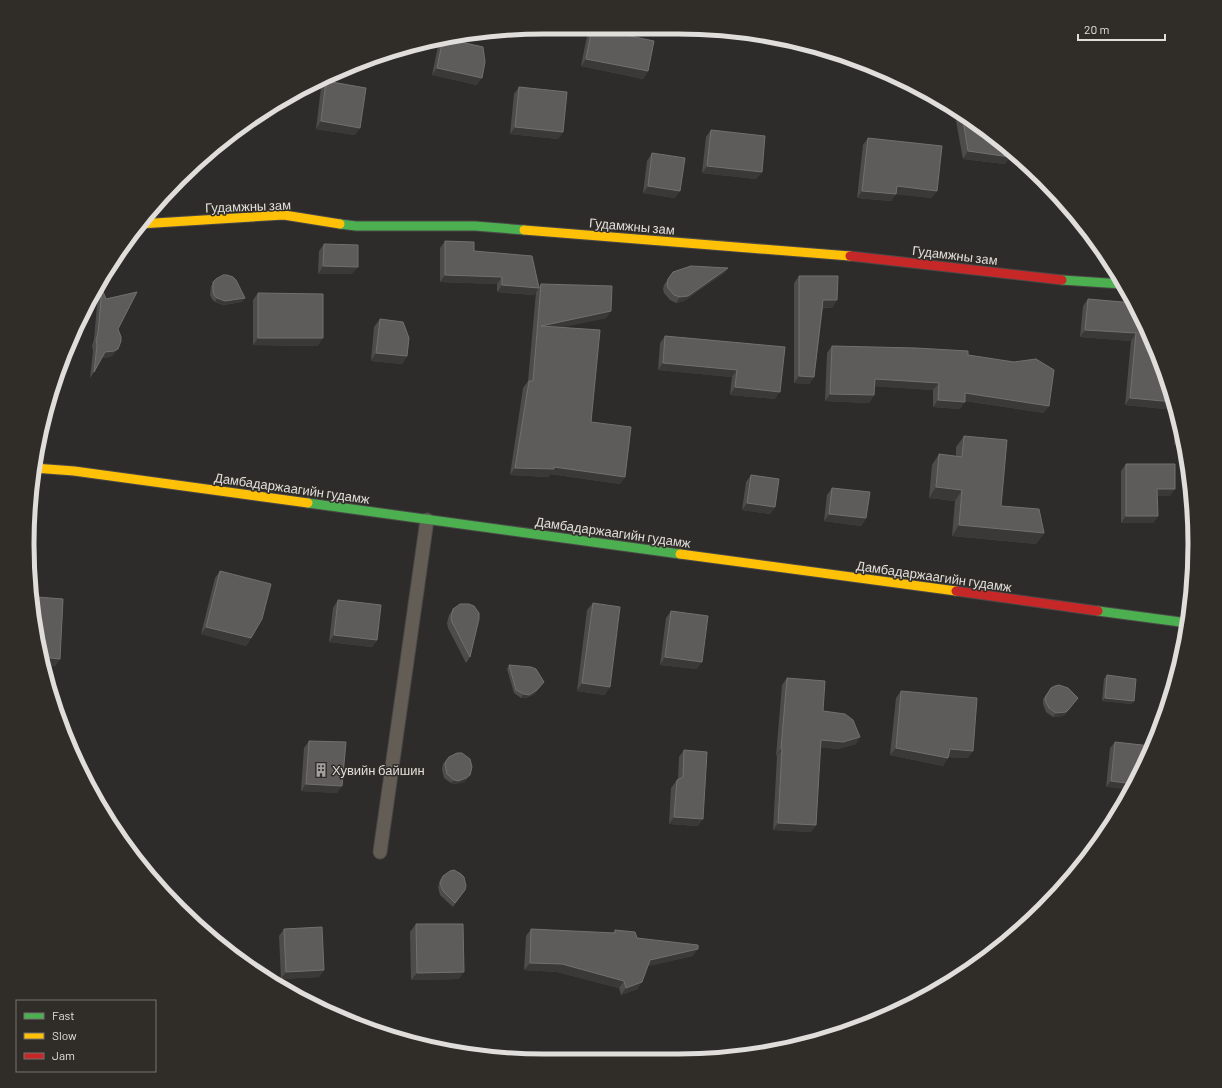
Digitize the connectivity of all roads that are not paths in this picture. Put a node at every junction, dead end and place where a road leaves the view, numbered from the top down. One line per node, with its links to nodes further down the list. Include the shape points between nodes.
1 (148, 223): 2 (main road, Гудамжны зам, via 284,215 356,226 475,226 872,258 1069,281)
2 (1117, 284)
3 (40, 468): 4 (main road, Дамбадаржаагийн гудамж)
4 (427, 520): 5 (main road, Дамбадаржаагийн гудамж); 6 (lane)
5 (1182, 622)
6 (380, 852)

